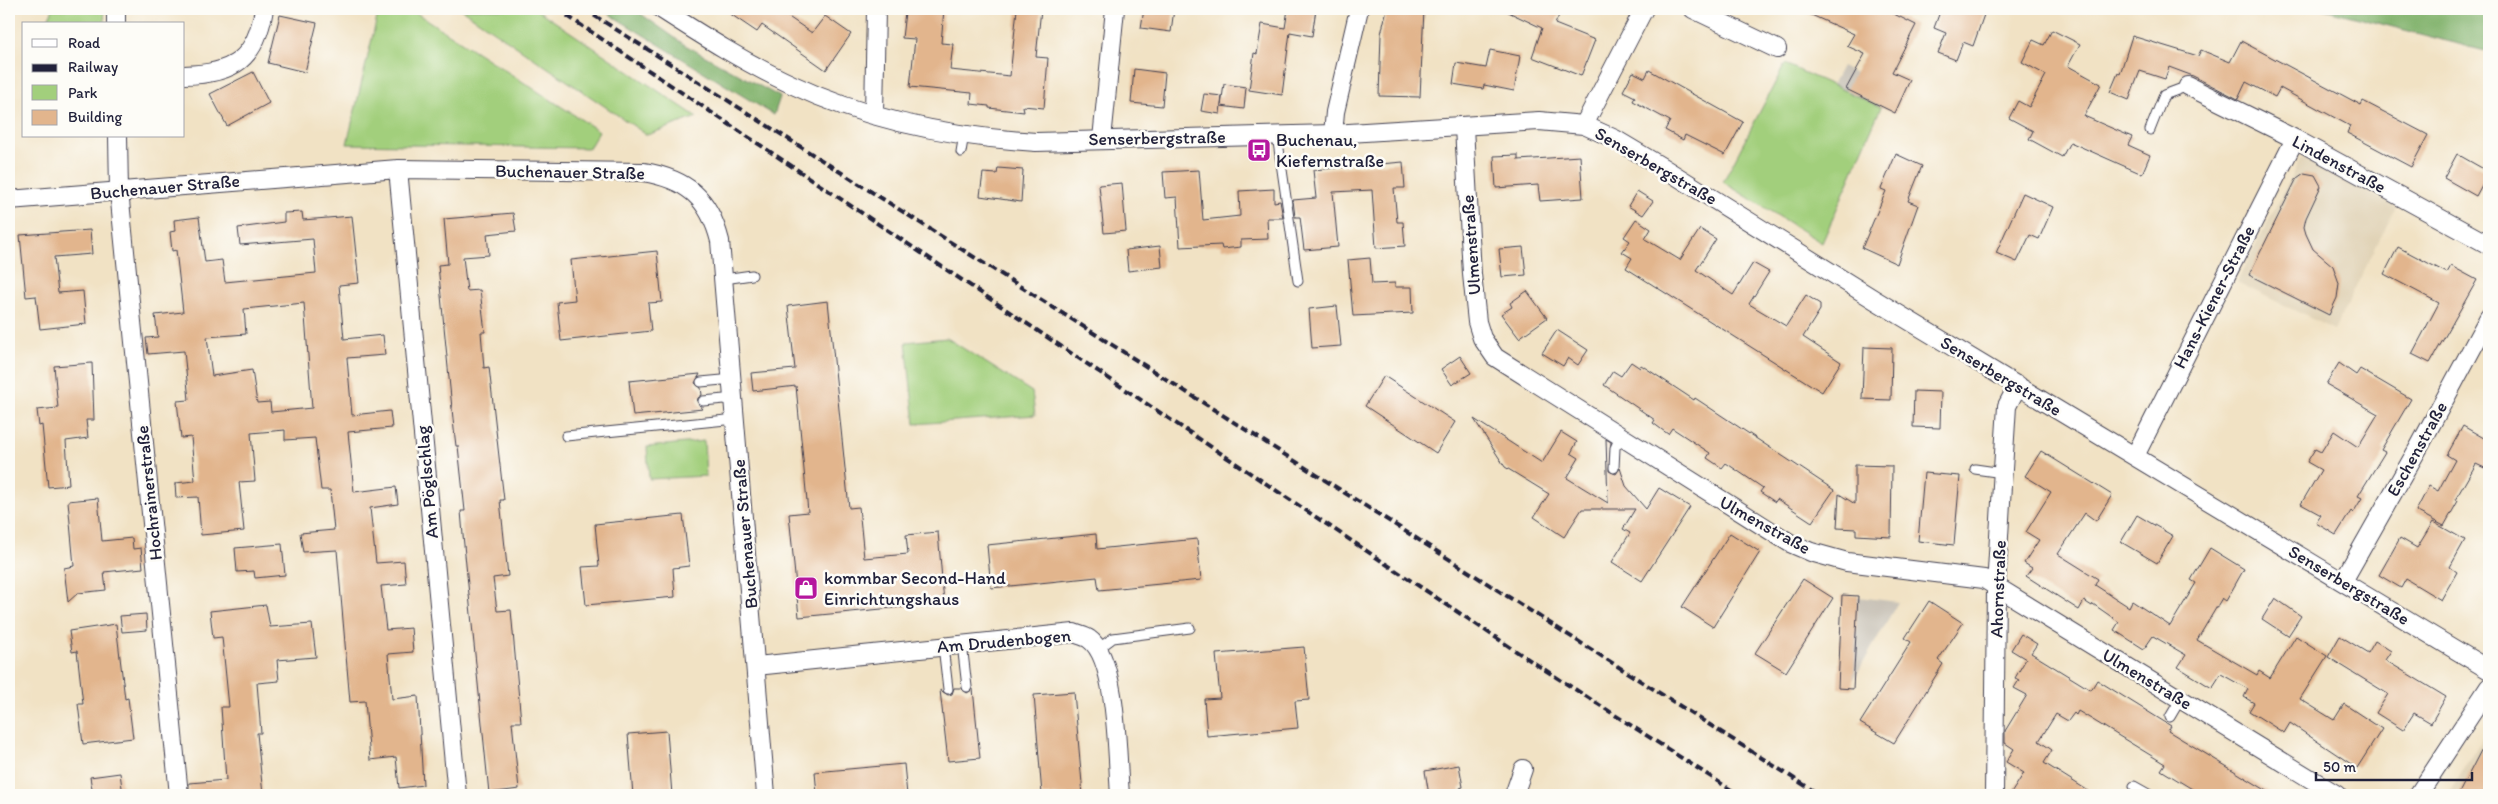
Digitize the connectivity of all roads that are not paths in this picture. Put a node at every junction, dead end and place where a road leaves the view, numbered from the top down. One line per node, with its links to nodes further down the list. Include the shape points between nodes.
1 (116, 9): 9 (street)
2 (264, 9): 11 (street, via 258,37 248,54 223,70)
3 (661, 9): 13 (street, Senserbergstraße, via 792,85)
4 (876, 9): 13 (street)
5 (1115, 9): 21 (street)
6 (1359, 9): 18 (street, via 1335,112)
7 (1644, 9): 14 (street)
8 (1693, 9): 10 (street)
9 (116, 22)
10 (1777, 49)
11 (185, 75)
12 (2188, 86): 16 (lane, via 2164,95); 22 (street, Lindenstraße)
13 (874, 114): 17 (street, Senserbergstraße)
14 (1584, 125): 15 (street, Senserbergstraße, via 1539,122); 34 (street, Senserbergstraße, via 1615,139)
15 (1464, 127): 18 (street, Senserbergstraße); 39 (street, Ulmenstraße, via 1472,274 1482,338 1495,357)
16 (2150, 130)
17 (964, 134): 21 (street, Senserbergstraße, via 1036,142); 23 (lane)
18 (1333, 134): 19 (street, Senserbergstraße)
19 (1277, 135): 21 (street, Senserbergstraße); 30 (lane)
20 (118, 138): 25 (street, Hochrainerstraße)
21 (1102, 139)
22 (2295, 139): 27 (street, Lindenstraße); 40 (street, Hans-Kiener-Straße)
23 (961, 152)
24 (398, 169): 25 (street, Buchenauer Straße); 29 (street, Buchenauer Straße, via 643,172 663,175 682,182 706,205 720,240); 60 (street, Am Pöglschlag)
25 (119, 191): 26 (street, Buchenauer Straße); 59 (street, Hochrainerstraße)
26 (9, 200)
27 (2489, 245)
28 (752, 276): 29 (lane)
29 (724, 279): 32 (street, Buchenauer Straße)
30 (1298, 281)
31 (2489, 317): 44 (street, Eschenstraße)
32 (733, 379): 33 (lane); 35 (street, Buchenauer Straße)
33 (701, 382)
34 (2018, 385): 40 (street, Senserbergstraße); 43 (street, Ahornstraße, via 2007,406)
35 (734, 398): 36 (lane); 37 (street, Buchenauer Straße)
36 (703, 401)
37 (736, 419): 38 (lane); 50 (street, Buchenauer Straße)
38 (566, 436)
39 (1620, 437): 41 (lane, via 1615,448); 45 (street, Ulmenstraße, via 1790,543 1811,552 1847,562 1984,579)
40 (2135, 456): 44 (street, Senserbergstraße)
41 (1614, 468)
42 (1975, 469): 43 (lane)
43 (2003, 472): 45 (street, Ahornstraße)
44 (2343, 581): 51 (street, Senserbergstraße)
45 (1996, 588): 55 (street, Ulmenstraße); 64 (street, Ahornstraße)
46 (1190, 628): 49 (lane, via 1113,638)
47 (962, 644): 48 (street, Am Drudenbogen); 49 (street, Am Drudenbogen, via 1074,633 1088,638); 52 (lane)
48 (943, 646): 50 (street, Am Drudenbogen); 54 (lane)
49 (1098, 649): 62 (street, Am Drudenbogen, via 1108,673 1112,698)
50 (756, 666): 61 (street, Buchenauer Straße)
51 (2489, 670)
52 (967, 687)
53 (2489, 687): 67 (street)
54 (948, 689)
55 (2180, 700): 56 (lane); 66 (street, Ulmenstraße)
56 (2170, 717)
57 (1523, 769): 63 (street)
58 (2134, 786): 65 (lane)
59 (179, 795)
60 (457, 795)
61 (766, 795)
62 (1120, 795)
63 (1514, 795)
64 (1994, 795)
65 (2150, 795)
66 (2337, 795)
67 (2418, 795)

